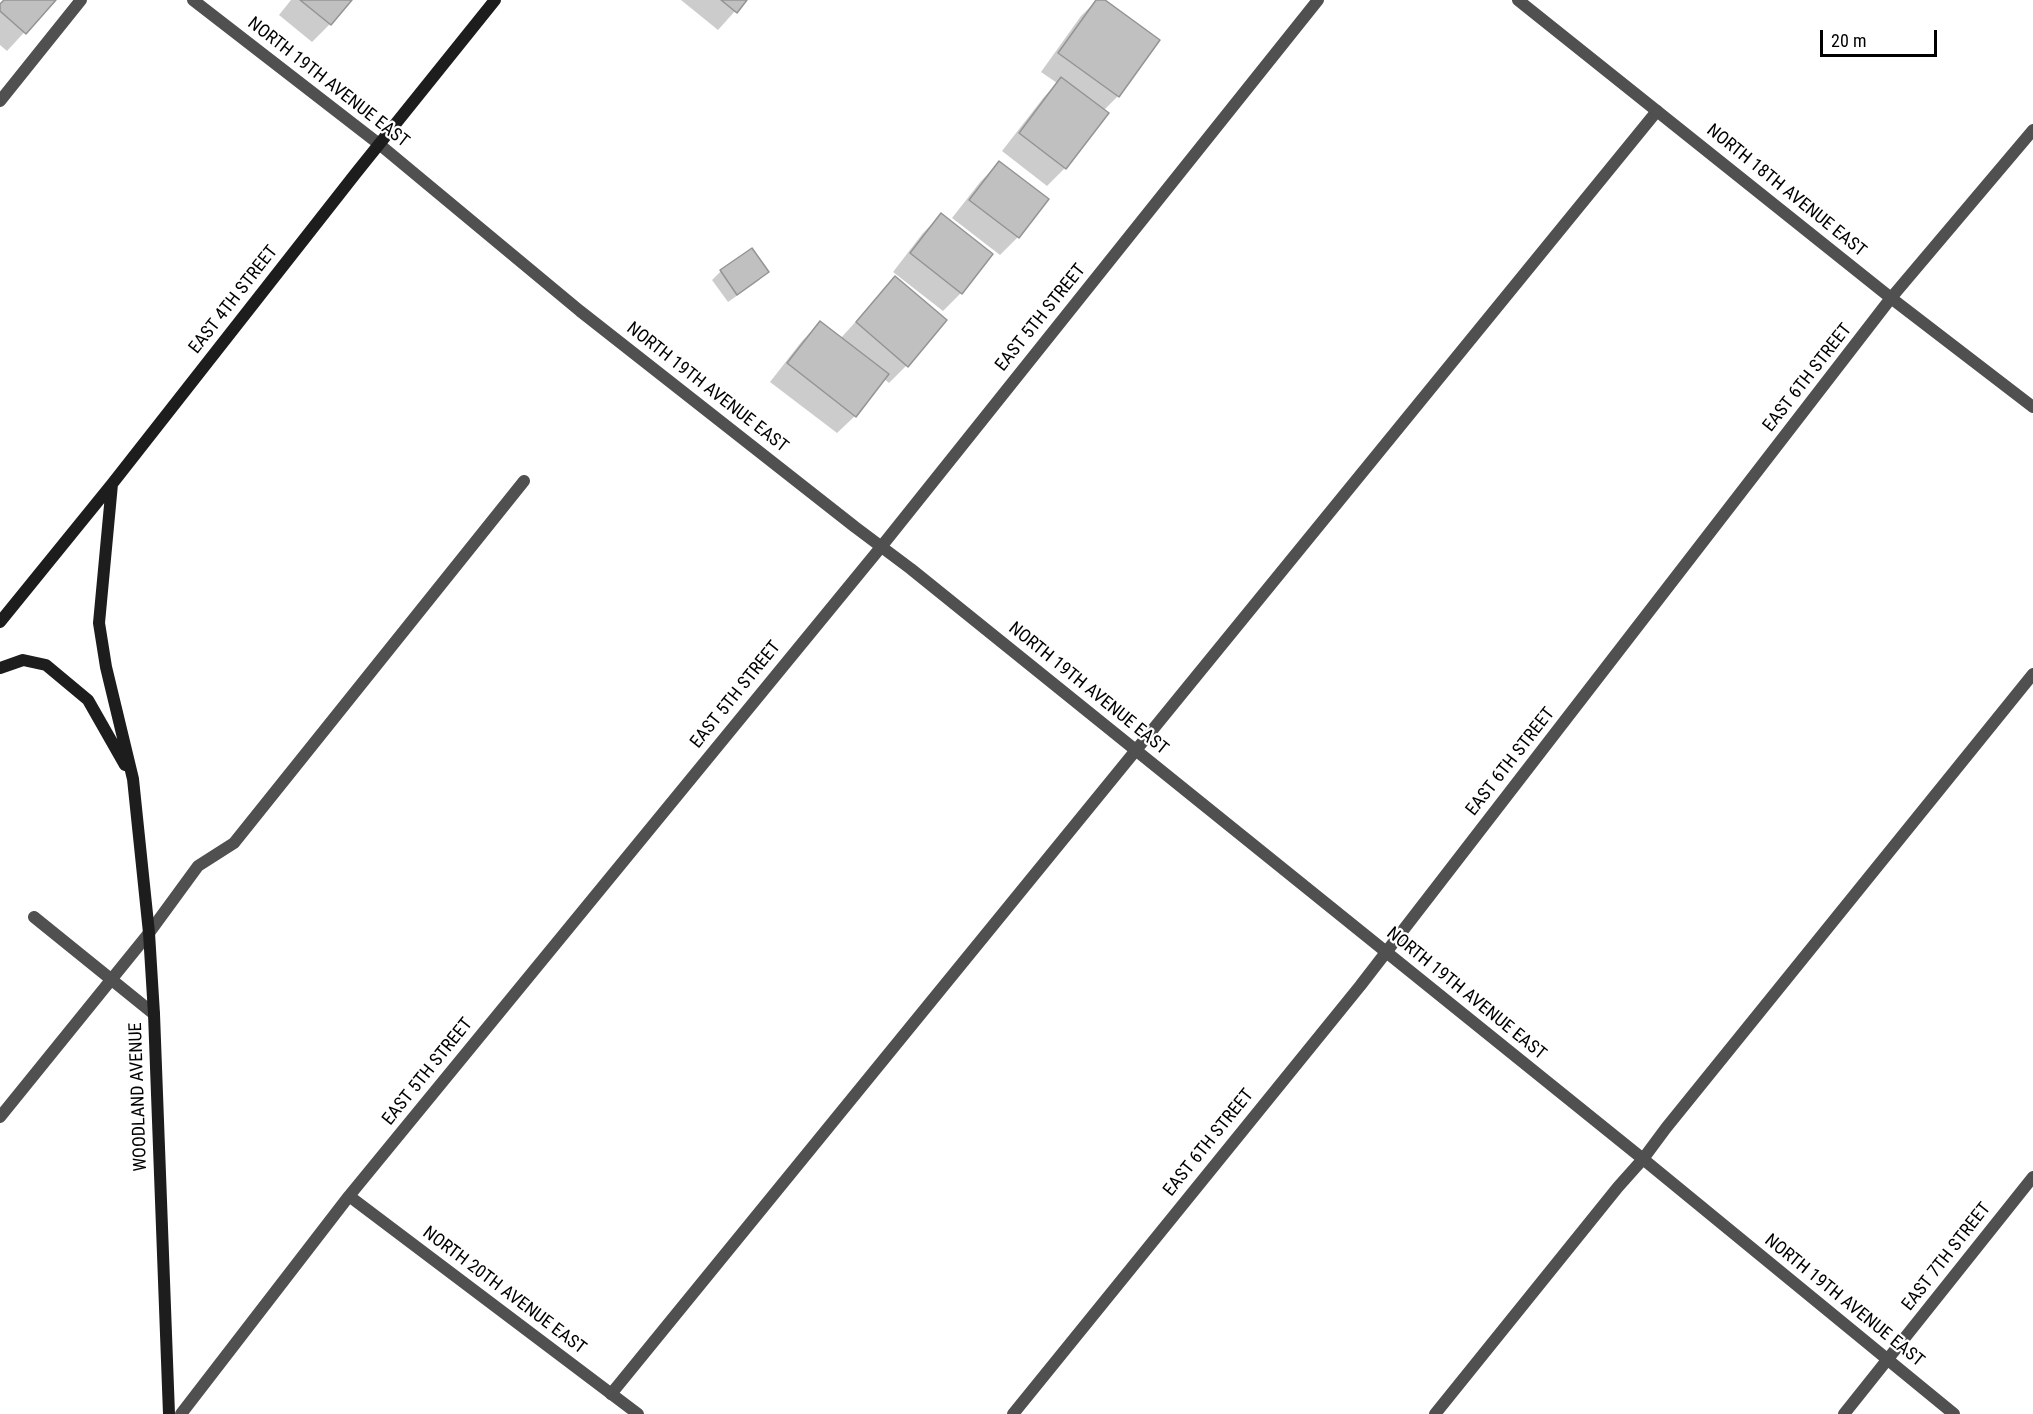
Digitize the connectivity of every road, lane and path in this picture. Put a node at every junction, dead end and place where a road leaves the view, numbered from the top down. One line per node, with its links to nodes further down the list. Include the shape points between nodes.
1 (81, 0): 6 (street)
2 (193, 0): 9 (street, NORTH 19TH AVENUE EAST)
3 (495, 0): 9 (main road, EAST 4TH STREET)
4 (1318, 0): 14 (street, EAST 5TH STREET)
5 (1518, 0): 7 (street, NORTH 18TH AVENUE EAST)
6 (0, 101)
7 (1657, 111): 10 (street, NORTH 18TH AVENUE EAST); 18 (street)
8 (2033, 130): 10 (street, EAST 6TH STREET)
9 (379, 144): 13 (main road, EAST 4TH STREET); 14 (street, NORTH 19TH AVENUE EAST, via 579,311)
10 (1891, 298): 11 (street, NORTH 18TH AVENUE EAST); 22 (street, EAST 6TH STREET)
11 (2033, 407)
12 (524, 480): 21 (street, via 234,843 198,866)
13 (112, 484): 15 (main road, EAST 4TH STREET); 19 (main road, WOODLAND AVENUE, via 99,623)
14 (881, 547): 18 (street, NORTH 19TH AVENUE EAST); 28 (street, EAST 5TH STREET)
15 (0, 622)
16 (0, 668): 19 (main road, WOODLAND AVENUE, via 23,660 46,665 87,700)
17 (2033, 674): 26 (street)
18 (1136, 751): 22 (street, NORTH 19TH AVENUE EAST); 30 (street)
19 (133, 779): 21 (main road, WOODLAND AVENUE)
20 (34, 917): 23 (street)
21 (149, 933): 23 (street); 24 (main road, WOODLAND AVENUE)
22 (1386, 952): 26 (street, NORTH 19TH AVENUE EAST); 34 (street, EAST 6TH STREET)
23 (110, 981): 24 (street); 25 (street)
24 (154, 1014): 31 (main road, WOODLAND AVENUE)
25 (0, 1117)
26 (1644, 1159): 29 (street, NORTH 19TH AVENUE EAST); 35 (street)
27 (2033, 1177): 29 (street, EAST 7TH STREET)
28 (349, 1197): 30 (street, NORTH 20TH AVENUE EAST); 32 (street, EAST 5TH STREET)
29 (1887, 1360): 36 (street, EAST 7TH STREET); 37 (street, NORTH 19TH AVENUE EAST)
30 (611, 1394): 33 (street, NORTH 20TH AVENUE EAST)
31 (169, 1414)
32 (182, 1414)
33 (638, 1414)
34 (1013, 1414)
35 (1435, 1414)
36 (1844, 1414)
37 (1954, 1414)

